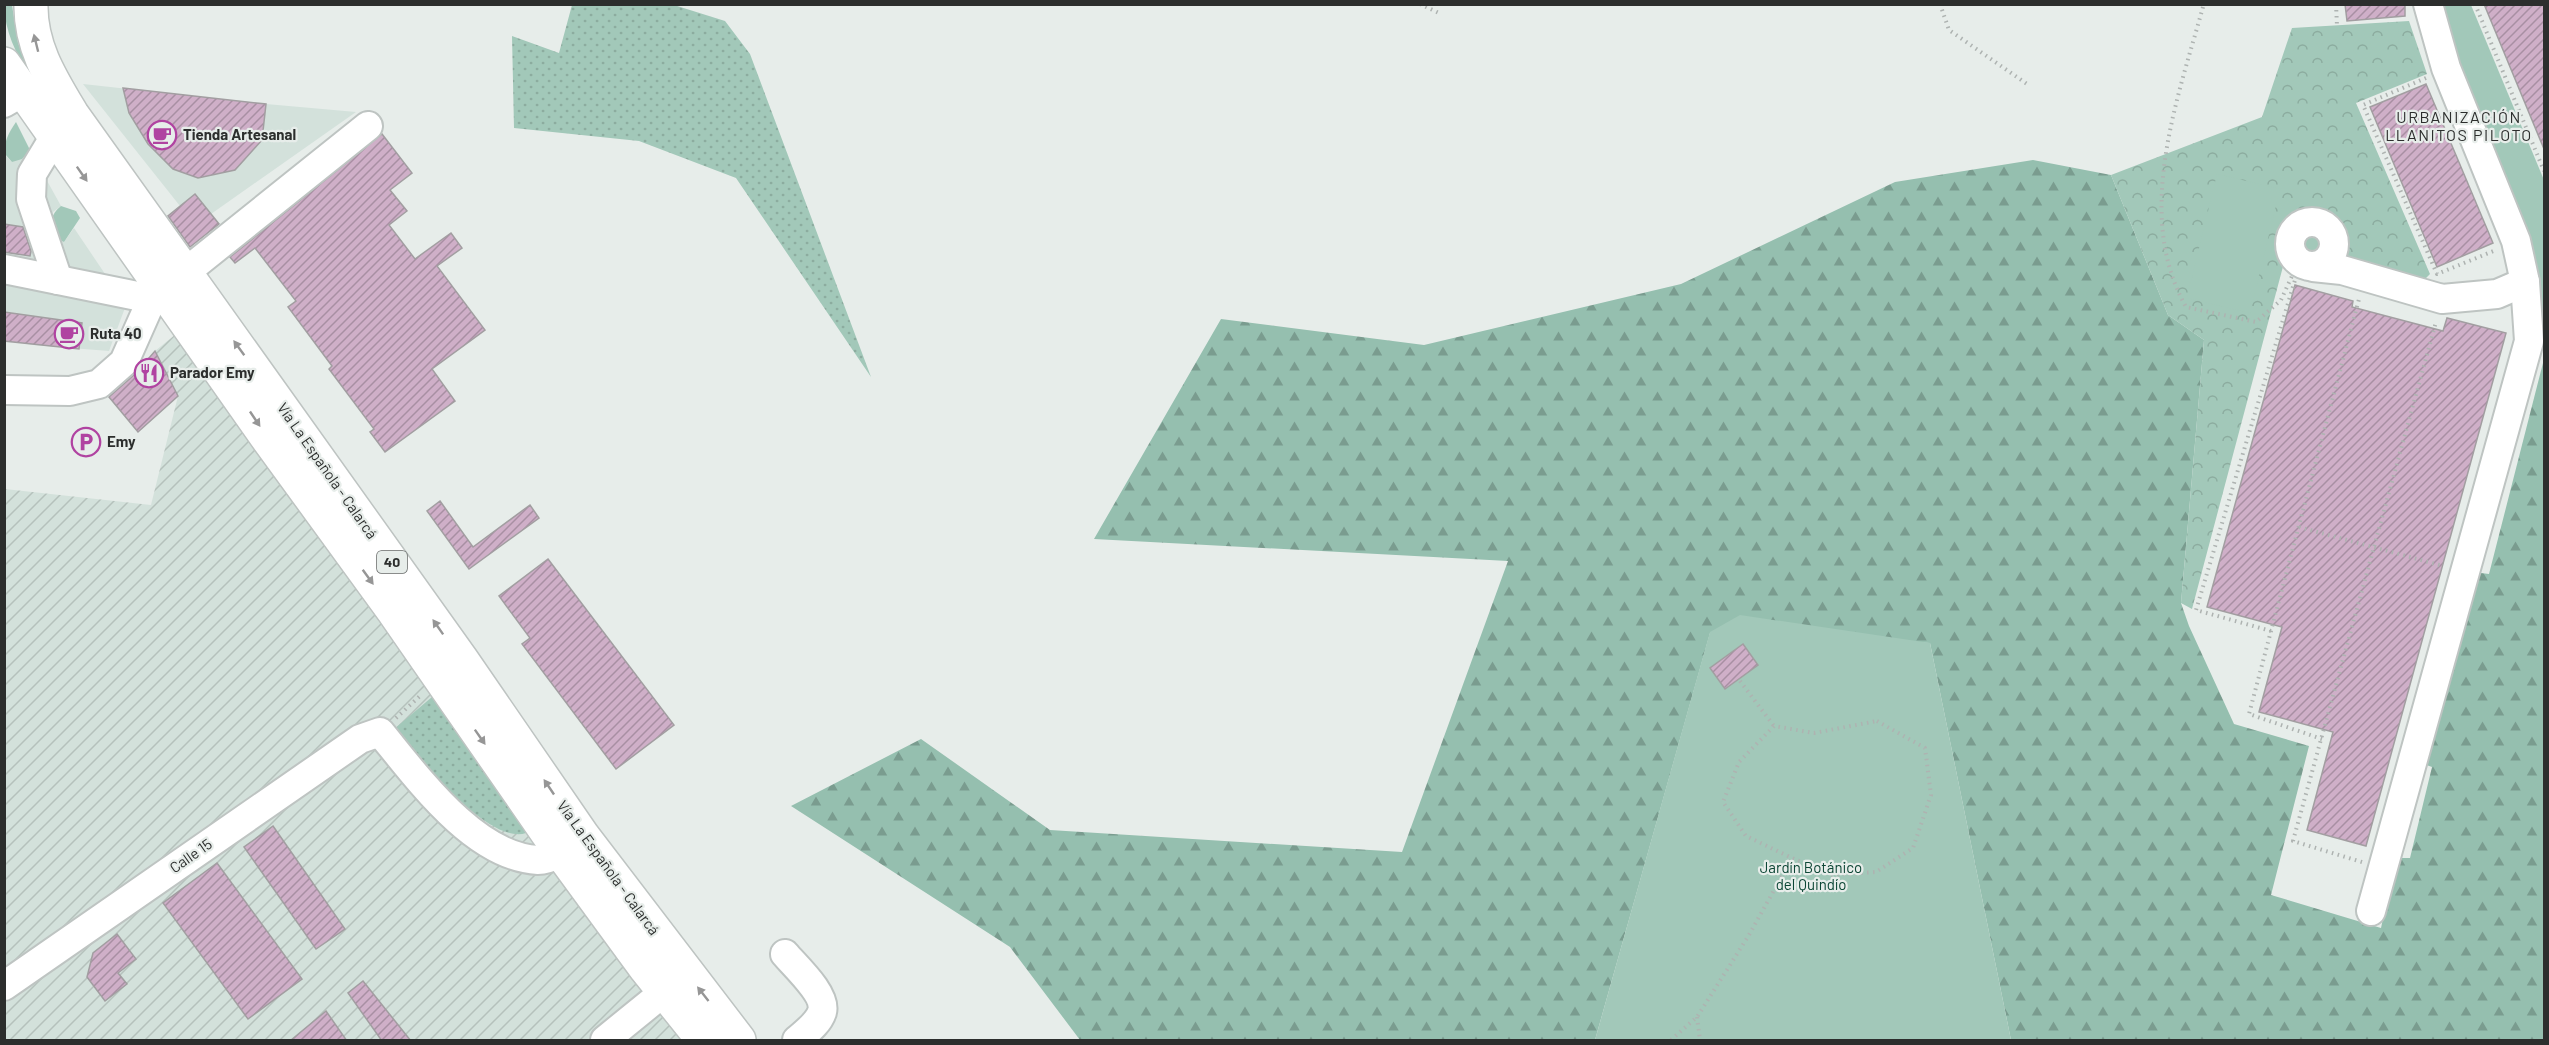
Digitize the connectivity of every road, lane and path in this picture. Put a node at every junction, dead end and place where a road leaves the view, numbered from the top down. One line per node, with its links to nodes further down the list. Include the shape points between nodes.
1 (31, 4): 22 (highway, Vía La Española - Calarcá / 40, one-way to 1, via 50,79 36,48)
2 (1420, 4): 8 (path)
3 (1940, 4): 12 (path, via 1949,30)
4 (2336, 4): 9 (path)
5 (2428, 4): 11 (street)
6 (2475, 4): 16 (path)
7 (2203, 8): 18 (path, via 2170,125 2161,205 2172,278 2186,307 2256,322)
8 (1439, 13)
9 (2337, 26)
10 (4, 64): 13 (highway, Vía La Española - Calarcá / 40)
11 (2446, 68): 17 (street); 17 (path, via 2363,105 2436,274)
12 (2027, 84)
13 (14, 97): 15 (highway, Vía La Española - Calarcá / 40)
14 (368, 126): 22 (street)
15 (55, 136): 20 (street, via 32,174 31,199); 22 (highway, Vía La Española - Calarcá / 40, one-way to 22)
16 (2544, 171)
17 (2516, 241): 21 (street)
18 (2324, 267): 23 (street); 25 (path); 28 (path, via 2196,610)
19 (4, 269): 20 (street)
20 (58, 280): 22 (street)
21 (2525, 282): 23 (street, via 2497,294); 27 (street, via 2529,341)
22 (167, 288): 24 (street, via 124,362 99,384 70,391); 29 (highway, Vía La Española - Calarcá / 40, one-way to 29); 34 (highway, Vía La Española - Calarcá / 40, one-way to 22, via 462,660)
23 (2442, 299): 26 (path)
24 (4, 390)
25 (2299, 527): 26 (path); 28 (path)
26 (2376, 548): 27 (path); 33 (path)
27 (2464, 572): 37 (street)
28 (2271, 631): 33 (path, via 2249,714)
29 (439, 678): 32 (path); 34 (highway, Vía La Española - Calarcá / 40, one-way to 34)
30 (1740, 681): 31 (path)
31 (1774, 726): 35 (path, via 1739,762 1723,801 1746,836); 35 (path, via 1814,733 1877,721 1925,748 1931,795 1913,848 1875,872 1831,875)
32 (380, 732): 34 (street, via 443,808 482,838 514,855 540,860); 39 (street, Calle 15, via 360,739)
33 (2322, 739): 36 (path, via 2293,841)
34 (572, 844): 40 (highway, Vía La Española - Calarcá / 40); 44 (highway, Vía La Española - Calarcá / 40, one-way to 34)
35 (1792, 858): 41 (path)
36 (2368, 864)
37 (2371, 911)
38 (785, 954): 45 (street, via 822,997 823,1011)
39 (4, 986)
40 (664, 992): 42 (street); 43 (highway, Vía La Española - Calarcá / 40)
41 (1697, 1017): 46 (path); 47 (path)
42 (604, 1041)
43 (703, 1041)
44 (739, 1041)
45 (798, 1041)
46 (1671, 1041)
47 (1700, 1041)

